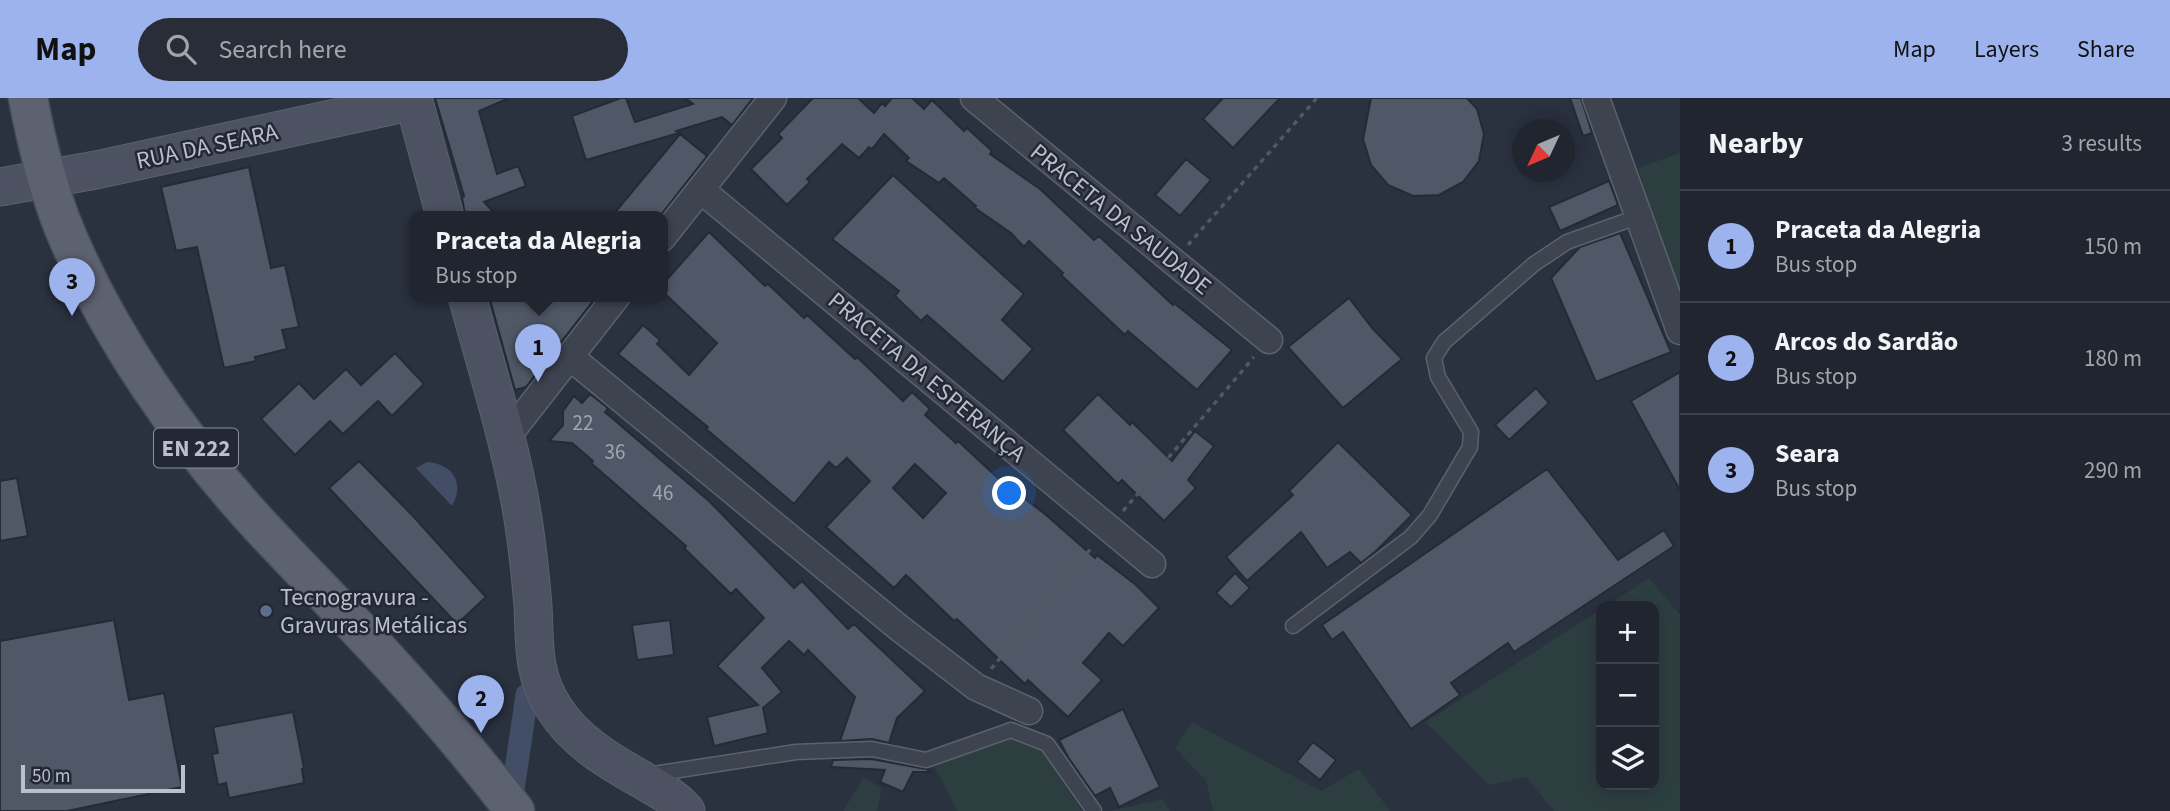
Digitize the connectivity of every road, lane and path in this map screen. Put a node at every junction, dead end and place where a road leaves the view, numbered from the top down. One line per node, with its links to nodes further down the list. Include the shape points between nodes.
1 (28, 98): 7 (main road, EN 222)
2 (773, 98): 9 (street)
3 (974, 98): 13 (street, PRACETA DA SAUDADE)
4 (1317, 98): 13 (path)
5 (1596, 98): 11 (street)
6 (413, 99): 7 (main road, RUA DA SEARA); 10 (main road)
7 (47, 179): 8 (main road, RUA DA SEARA); 26 (main road, EN 222, via 97,296 198,451 263,529 435,713)
8 (0, 187)
9 (701, 190): 12 (street); 20 (street, PRACETA DA ESPERANÇA)
10 (444, 211)
11 (1637, 217): 16 (street); 22 (lane, via 1567,242 1534,264 1444,342 1434,358 1438,377 1471,432 1471,447 1430,515 1411,537)
12 (668, 231)
13 (1173, 262): 17 (street, PRACETA DA SAUDADE)
14 (469, 302): 19 (main road)
15 (612, 302): 18 (street)
16 (1680, 331)
17 (1269, 340): 20 (path)
18 (569, 356): 19 (street); 23 (street)
19 (506, 438): 25 (main road, via 519,499 540,684 572,732)
20 (1109, 527): 21 (street, PRACETA DA ESPERANÇA); 23 (path)
21 (1152, 564)
22 (1293, 626)
23 (976, 687): 24 (street)
24 (1029, 711)
25 (637, 777): 27 (main road, via 676,799); 28 (lane, via 796,752 872,750 926,760 1011,730 1047,744)
26 (515, 811)
27 (686, 811)
28 (1094, 811)

